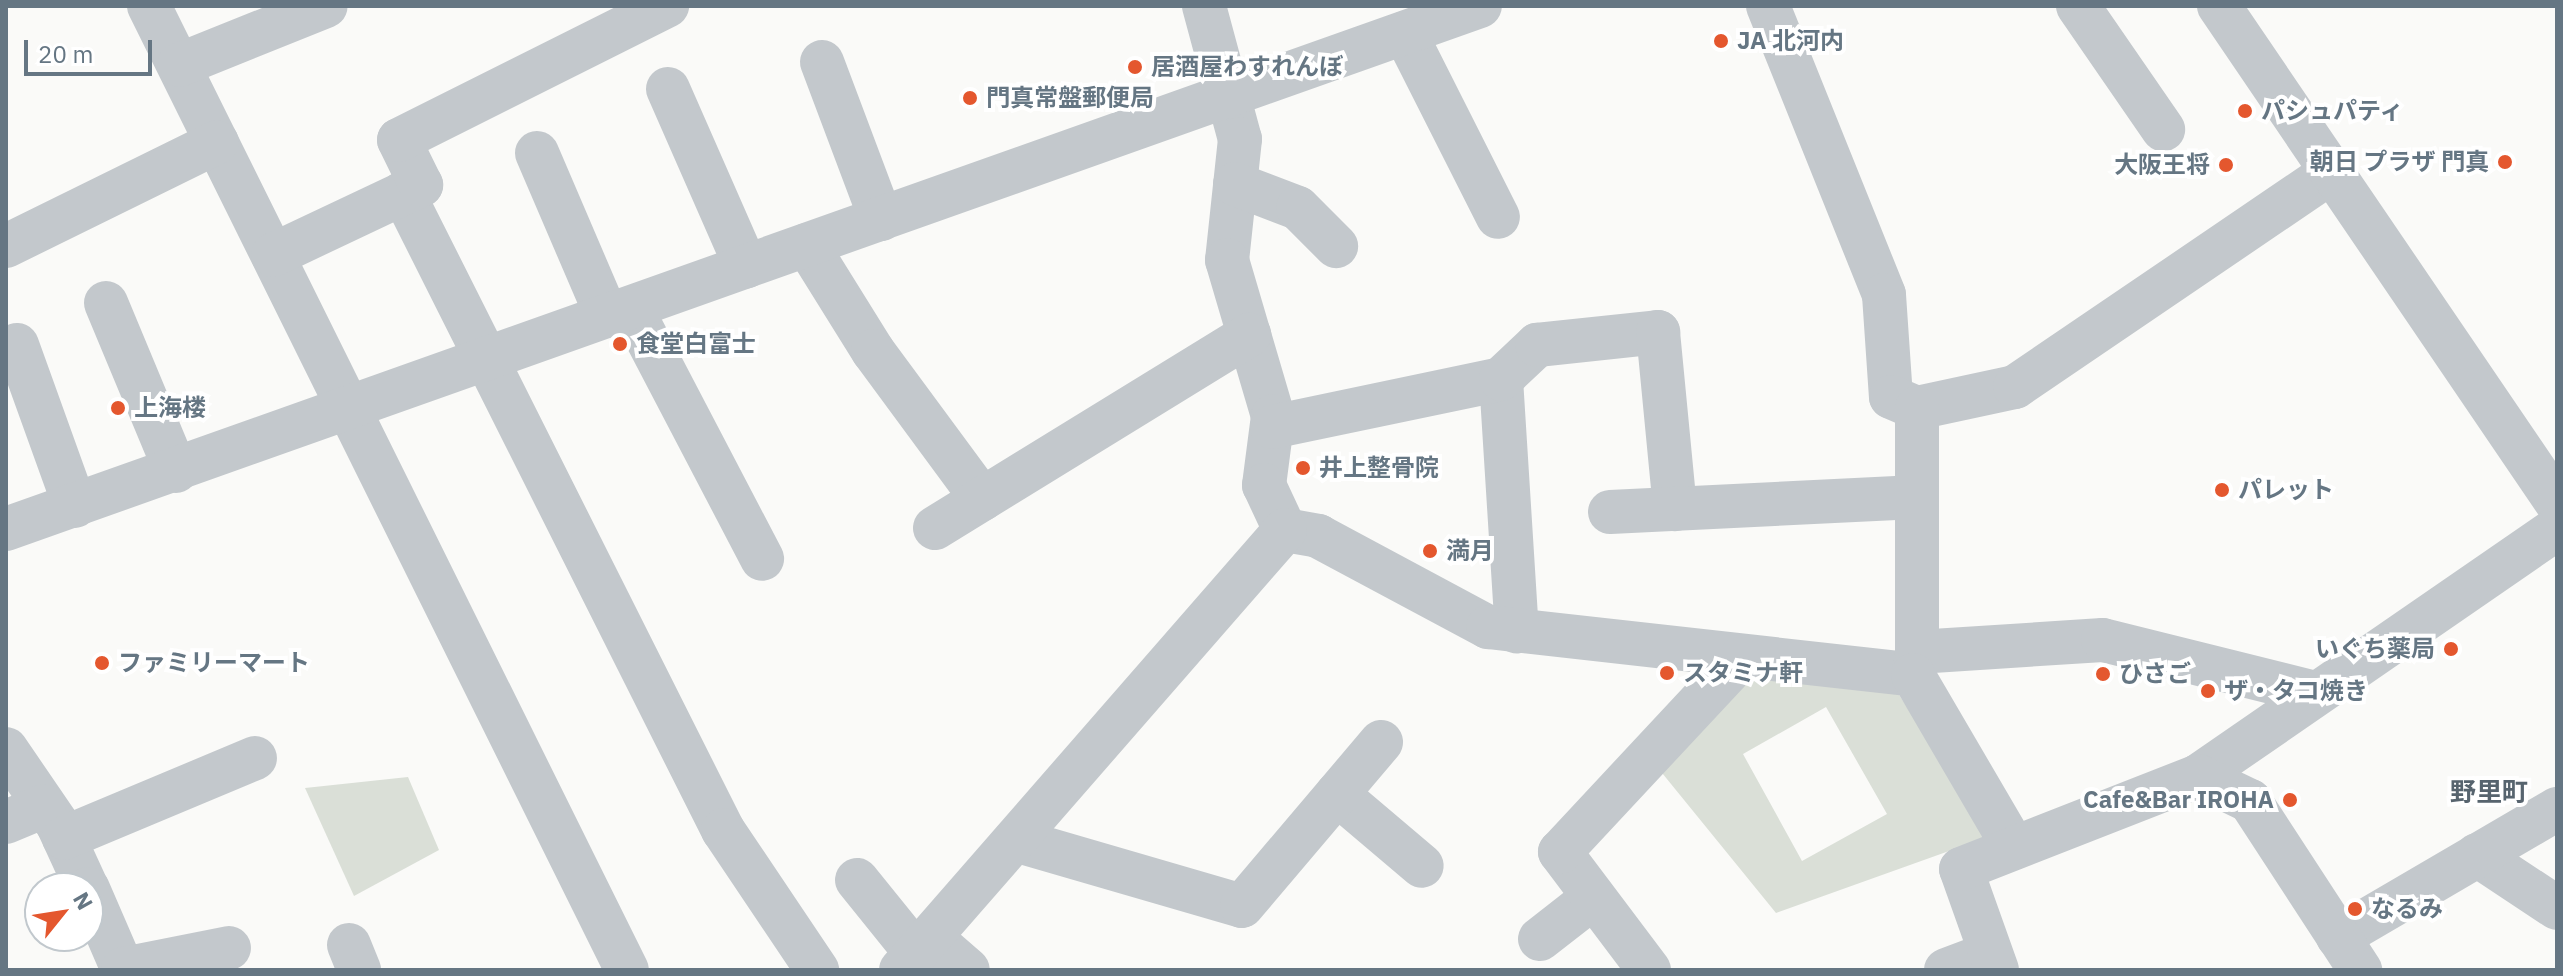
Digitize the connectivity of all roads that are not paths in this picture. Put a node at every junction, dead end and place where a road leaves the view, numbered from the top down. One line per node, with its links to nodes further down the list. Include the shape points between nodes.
1 (149, 6): 11 (street)
2 (326, 6): 11 (street)
3 (667, 6): 19 (street, via 399,140 421,185)
4 (1204, 6): 13 (street)
5 (1480, 6): 9 (street)
6 (1768, 6): 33 (street, via 1884,295 1891,397)
7 (2078, 6): 14 (street)
8 (2219, 6): 17 (street)
9 (1405, 33): 13 (street); 20 (street)
10 (822, 62): 21 (street)
11 (179, 65): 15 (street)
12 (668, 89): 26 (street)
13 (1226, 97): 18 (street, via 1240,139); 21 (street)
14 (2163, 129)
15 (217, 142): 23 (street); 25 (street)
16 (537, 153): 28 (street)
17 (2331, 172): 33 (street, via 2015,387); 39 (street)
18 (1235, 184): 24 (street, via 1298,208); 29 (street, via 1227,260)
19 (403, 193): 25 (street); 31 (street)
20 (1498, 217)
21 (881, 219): 22 (street)
22 (807, 245): 26 (street); 38 (street, via 873,351)
23 (6, 246)
24 (1336, 246)
25 (273, 255): 34 (street)
26 (746, 267): 28 (street)
27 (106, 303): 36 (street)
28 (619, 312): 31 (street); 47 (street)
29 (1249, 335): 35 (street); 38 (street)
30 (17, 345): 40 (street)
31 (483, 360): 34 (street); 75 (street, via 723,830)
32 (1501, 379): 35 (street); 41 (street, via 1537,345 1658,332); 48 (street)
33 (1917, 408): 37 (street)
34 (349, 411): 36 (street); 74 (street)
35 (1272, 427): 46 (street, via 1264,485)
36 (176, 471): 40 (street)
37 (1917, 497): 41 (street); 50 (street)
38 (982, 499): 43 (street)
39 (2557, 503)
40 (75, 506): 45 (street)
41 (1675, 509): 42 (street)
42 (1610, 512)
43 (935, 528)
44 (2557, 528): 51 (street)
45 (6, 529)
46 (1285, 530): 48 (street, via 1318,536 1488,627); 59 (street)
47 (762, 559)
48 (1517, 631): 49 (street)
49 (1740, 659): 50 (street); 65 (street, via 1560,852)
50 (1915, 663): 51 (street, via 2103,640); 60 (street)
51 (2316, 693): 55 (street)
52 (1381, 742): 56 (street)
53 (6, 749): 58 (street)
54 (255, 758): 58 (street)
55 (2198, 776): 60 (street); 71 (street, via 2250,801)
56 (1337, 794): 59 (street, via 1242,906); 62 (street)
57 (2557, 809): 61 (street)
58 (38, 822): 63 (street)
59 (1015, 840): 70 (street)
60 (2014, 848): 72 (street, via 1961,869)
61 (2477, 855): 66 (street); 71 (street)
62 (1422, 866)
63 (75, 872)
64 (857, 880): 70 (street)
65 (1594, 897): 68 (street); 77 (street)
66 (2557, 908)
67 (104, 933): 73 (street)
68 (1540, 939)
69 (229, 948): 73 (street)
70 (916, 953): 76 (street)
71 (2349, 954)
72 (1993, 962): 78 (street)
73 (117, 968)
74 (627, 970)
75 (817, 970)
76 (968, 970)
77 (1649, 970)
78 (1946, 970)

